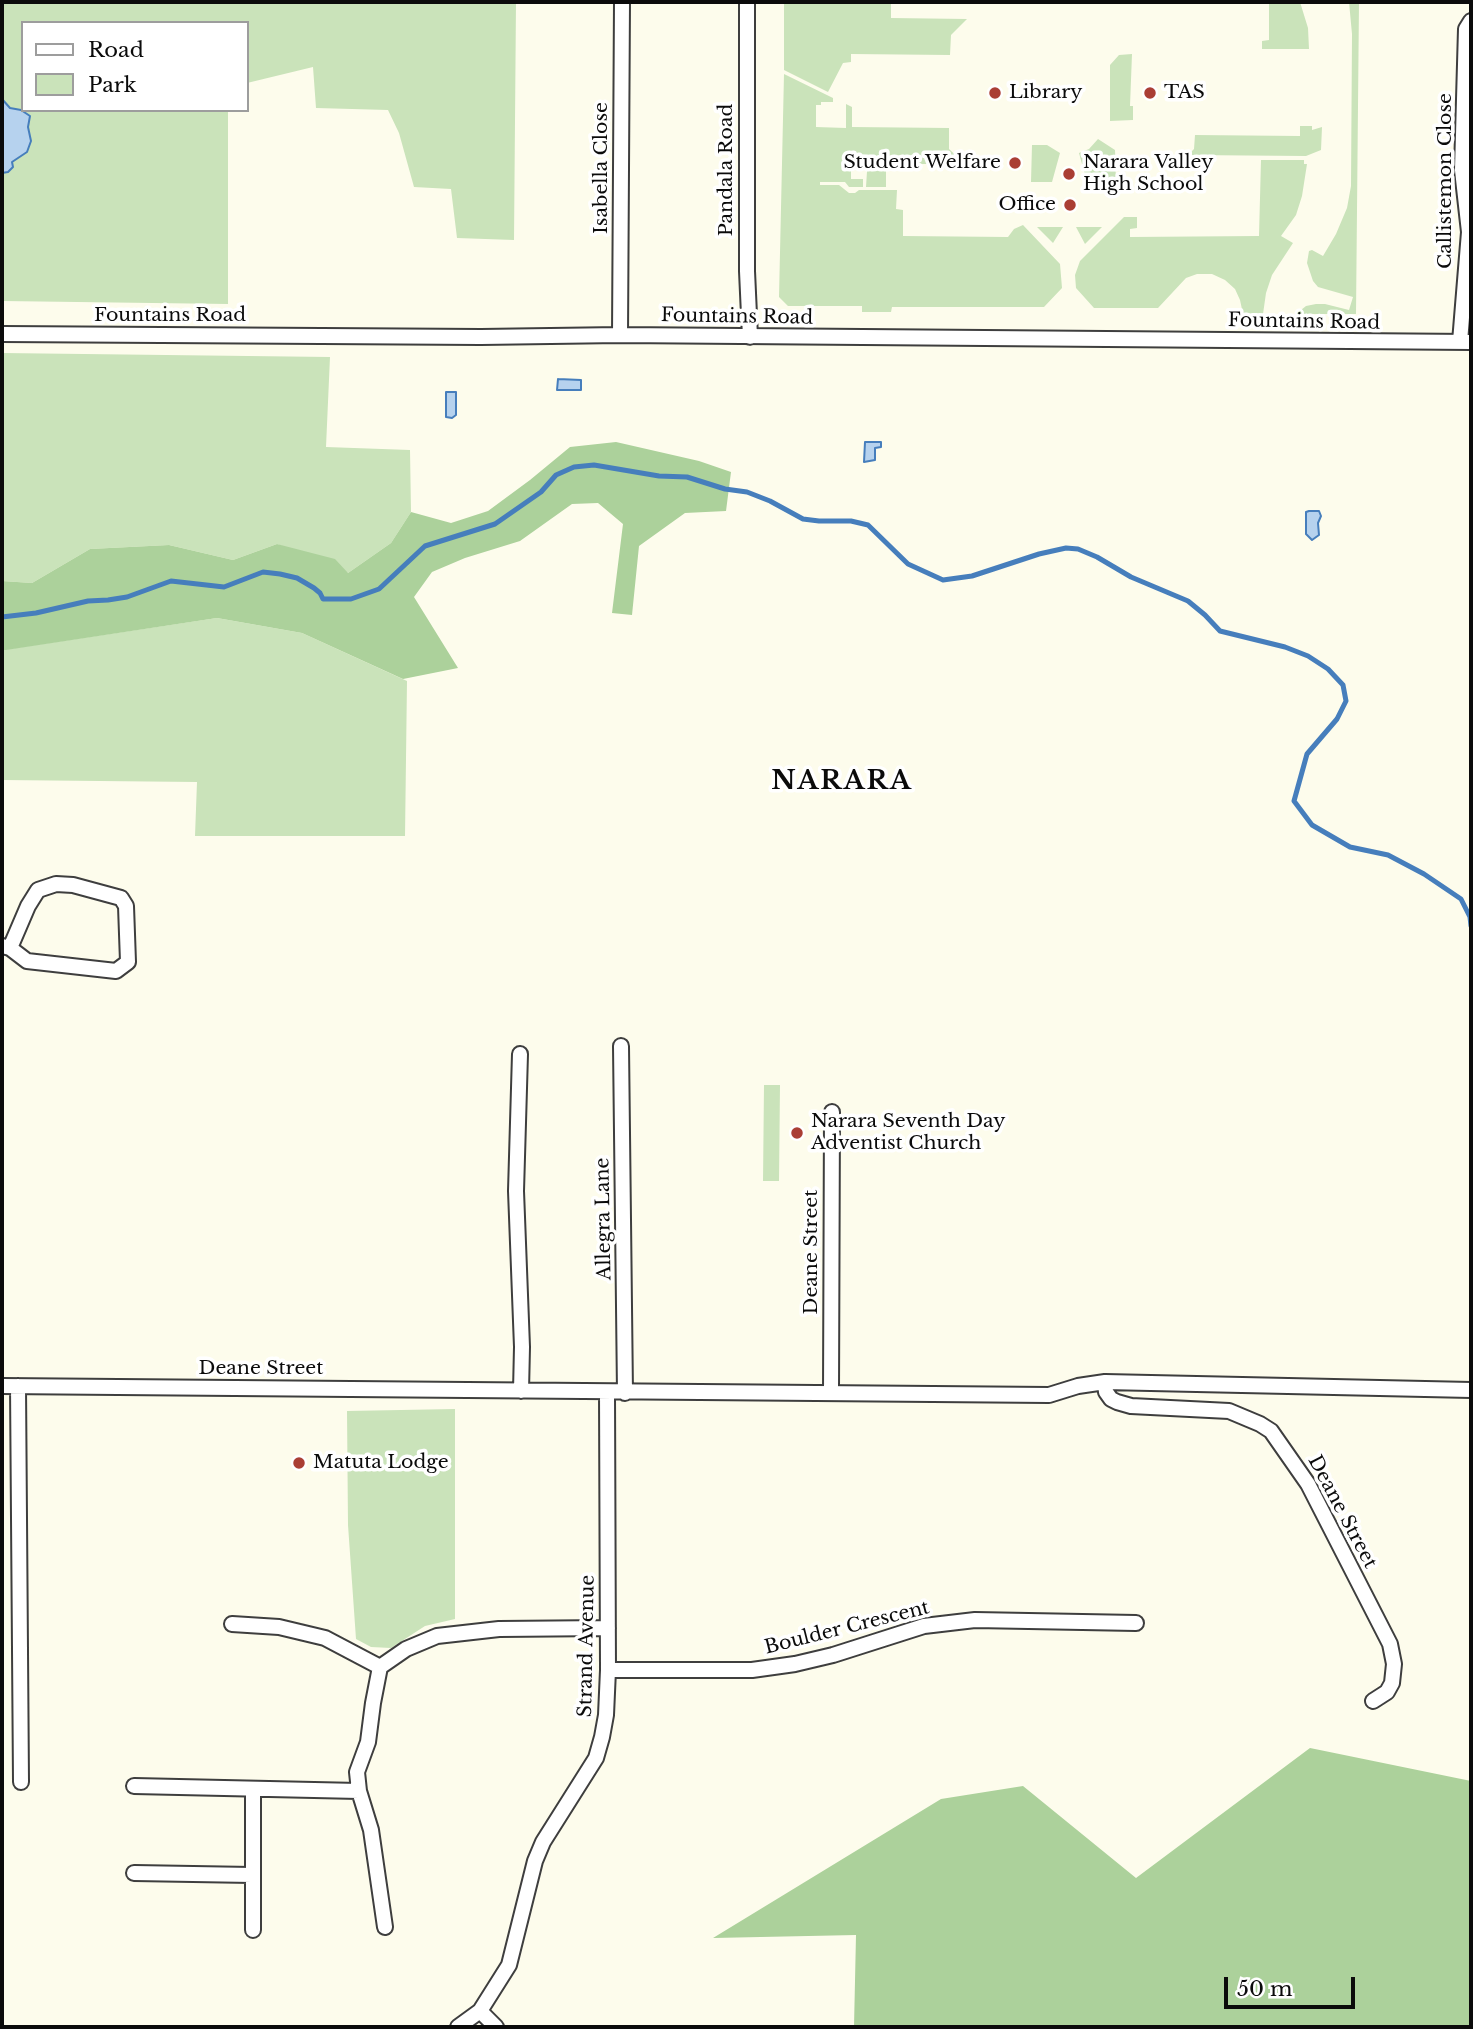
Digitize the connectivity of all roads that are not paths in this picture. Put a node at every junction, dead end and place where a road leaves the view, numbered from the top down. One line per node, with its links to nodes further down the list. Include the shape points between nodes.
1 (622, 2): 5 (street, Isabella Close)
2 (747, 2): 6 (street, Pandala Road)
3 (1471, 21): 7 (street, Callistemon Close, via 1466,29 1462,170 1469,232)
4 (2, 334): 5 (street, Fountains Road)
5 (620, 335): 6 (street, Fountains Road)
6 (750, 337): 7 (street, Fountains Road)
7 (1466, 342)
8 (6, 947): 8 (street, via 27,961 116,971 128,962 126,906 121,898 73,885 38,890)
9 (621, 1046): 18 (street, Allegra Lane)
10 (520, 1054): 16 (street, via 516,1191)
11 (832, 1112): 19 (street, Deane Street)
12 (1105, 1382): 15 (street, Deane Street); 19 (street, Deane Street, via 1049,1395); 25 (street, Deane Street, via 1106,1392 1117,1402 1229,1411 1271,1431 1308,1484 1390,1644 1392,1683)
13 (2, 1386): 14 (street, Deane Street)
14 (18, 1386): 16 (street, Deane Street); 26 (street)
15 (1471, 1390)
16 (521, 1391): 17 (street, Deane Street)
17 (607, 1392): 18 (street, Deane Street); 22 (street, Strand Avenue)
18 (625, 1392): 19 (street, Deane Street)
19 (831, 1392)
20 (1136, 1623): 24 (street, Boulder Crescent, via 975,1620 924,1626 784,1666)
21 (232, 1624): 23 (street, via 279,1627 325,1639)
22 (608, 1628): 23 (street, via 499,1629 437,1636); 24 (street, Strand Avenue)
23 (380, 1667): 29 (street, via 370,1735 357,1772)
24 (608, 1670): 34 (street, Strand Avenue, via 606,1715 596,1758 534,1861 509,1965)
25 (1373, 1701)
26 (21, 1782)
27 (134, 1786): 28 (street)
28 (253, 1789): 29 (street); 31 (street)
29 (359, 1791): 32 (street, via 371,1830)
30 (134, 1872): 31 (street)
31 (253, 1875): 33 (street)
32 (385, 1927)
33 (253, 1930)
34 (480, 2011): 35 (street, Strand Avenue); 36 (street)
35 (458, 2027)
36 (496, 2027)

